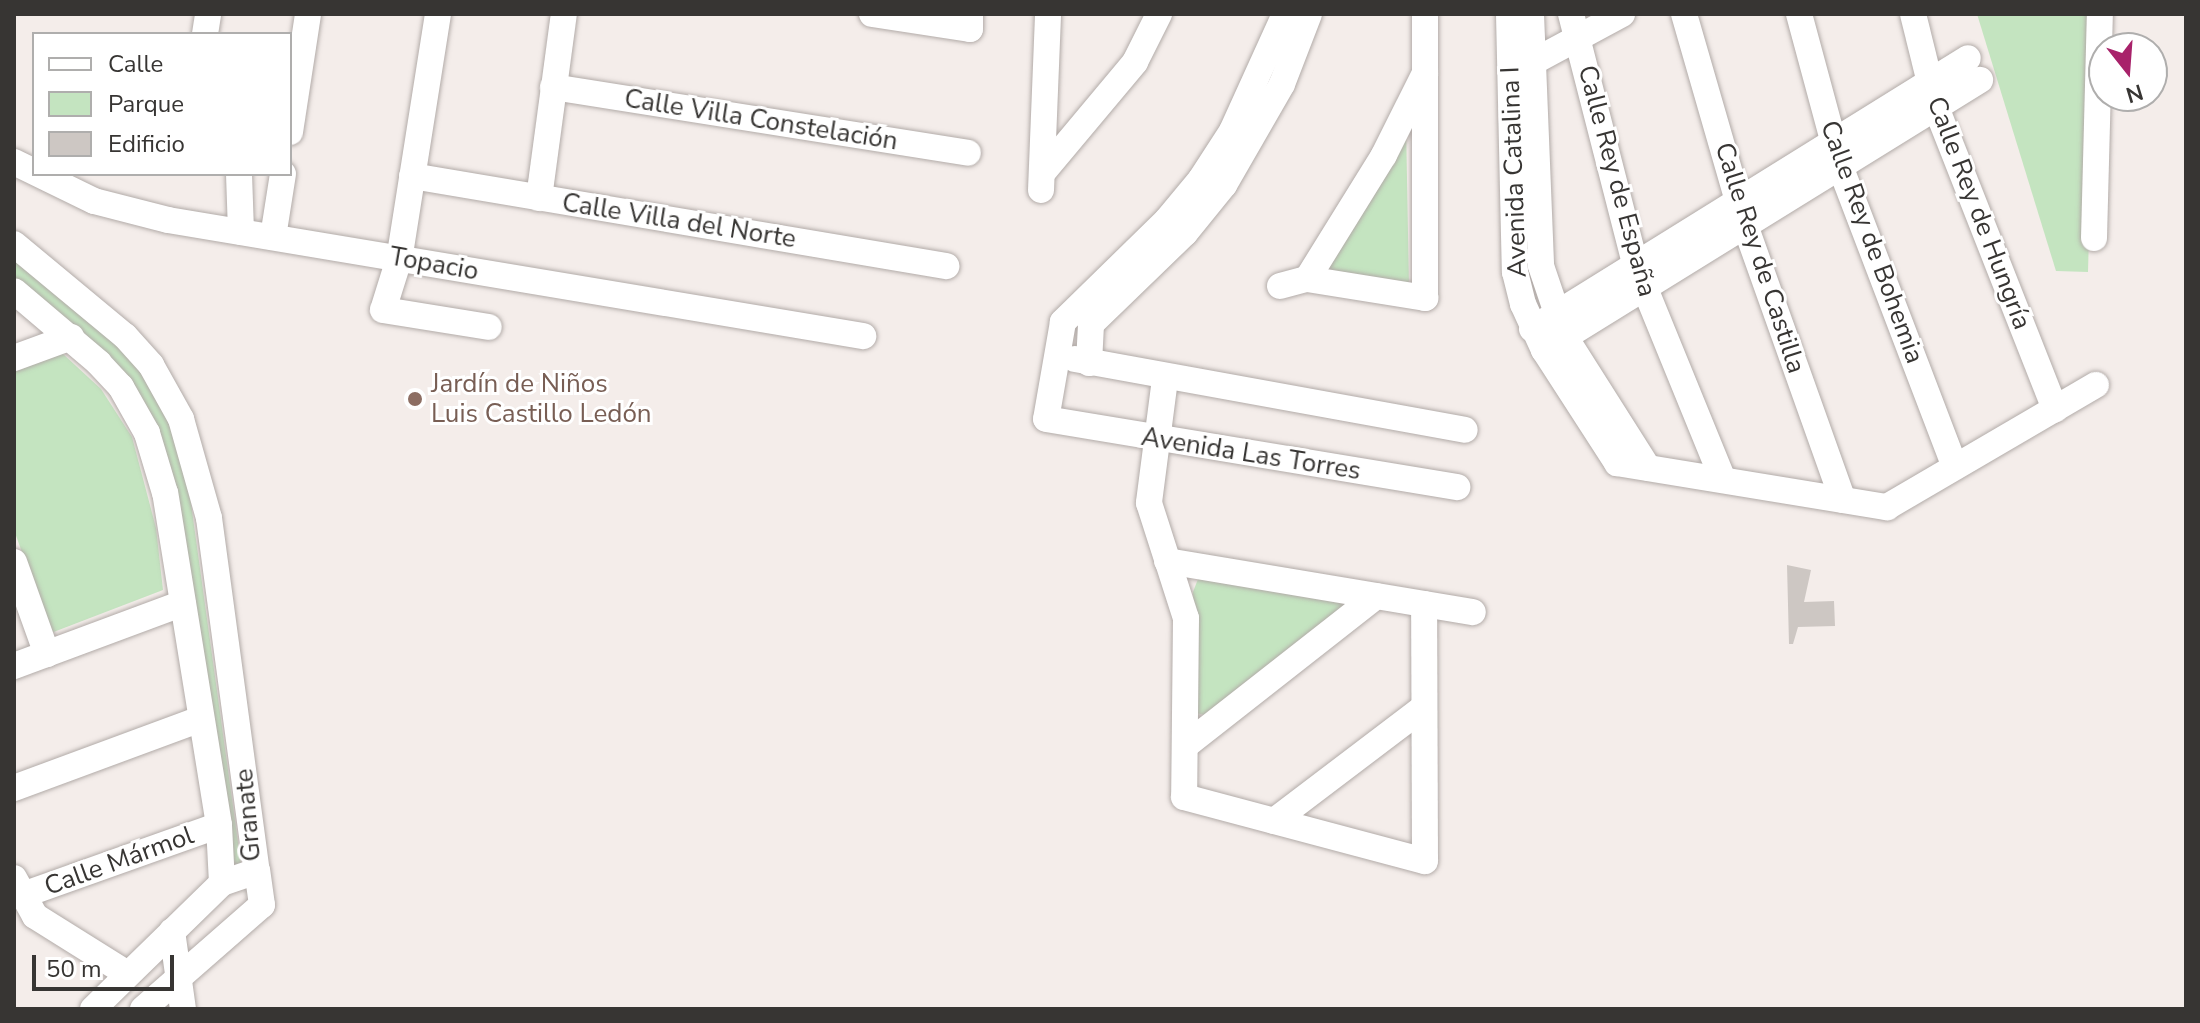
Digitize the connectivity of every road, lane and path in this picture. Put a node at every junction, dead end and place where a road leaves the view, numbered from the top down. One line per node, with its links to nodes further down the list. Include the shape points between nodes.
1 (308, 14): 26 (street)
2 (438, 14): 34 (street)
3 (564, 14): 24 (street)
4 (872, 14): 18 (street)
5 (1048, 14): 6 (street, via 1042,181 1135,62)
6 (1159, 14)
7 (1285, 14): 23 (street)
8 (1309, 14): 23 (street)
9 (1425, 14): 22 (street)
10 (1509, 14): 20 (street, Avenida Catalina I)
11 (1531, 14): 20 (street, Avenida Catalina I)
12 (1571, 14): 19 (street, Calle Rey de España)
13 (1622, 14): 19 (street)
14 (1684, 14): 36 (street, Calle Rey de Castilla)
15 (1799, 14): 28 (street, Calle Rey de Bohemia)
16 (1913, 14): 25 (street, Calle Rey de Hungría)
17 (2100, 14): 40 (street)
18 (970, 21)
19 (1578, 40): 20 (street); 44 (street, Calle Rey de España)
20 (1520, 69): 49 (street, Avenida Catalina I)
21 (1974, 69): 25 (street)
22 (1425, 73): 45 (street, via 1384,155); 45 (street, via 1425,298)
23 (1271, 79): 37 (street, via 1224,185)
24 (553, 87): 27 (street, Calle Villa Constelación); 35 (street)
25 (1933, 95): 28 (street); 57 (street, Calle Rey de Hungría)
26 (292, 114)
27 (968, 153)
28 (1837, 154): 36 (street); 60 (street, Calle Rey de Bohemia)
29 (14, 162): 30 (street, Topacio)
30 (32, 171)
31 (43, 176): 38 (street, Topacio, via 94,201)
32 (239, 176): 38 (street)
33 (283, 176): 39 (street)
34 (412, 176): 35 (street, Calle Villa del Norte); 42 (street)
35 (539, 198): 43 (street, Calle Villa del Norte)
36 (1741, 214): 44 (street); 63 (street, Calle Rey de Castilla)
37 (1176, 226): 52 (street, via 1071,313 1063,322); 54 (street, via 1098,315 1088,332)
38 (241, 232): 39 (street, Topacio)
39 (273, 237): 42 (street, Topacio)
40 (2094, 238)
41 (14, 244): 78 (street, Granate, via 125,336 151,365 181,419 209,518)
42 (399, 259): 48 (street, via 383,310); 50 (street, Topacio)
43 (946, 266)
44 (1640, 276): 49 (street); 61 (street, Calle Rey de España)
45 (1307, 279): 46 (street)
46 (1280, 286)
47 (14, 291): 51 (street, Granate)
48 (489, 327)
49 (1549, 332): 61 (street, Avenida Catalina I, via 1648,468)
50 (863, 336)
51 (71, 337): 53 (street); 67 (street, Granate, via 121,387 147,433 165,493)
52 (1061, 355): 54 (street); 59 (street, Avenida Las Torres, via 1046,419)
53 (14, 358)
54 (1089, 363): 55 (street)
55 (1165, 379): 58 (street); 59 (street)
56 (2096, 385): 57 (street, Avenida Catalina I)
57 (2055, 409): 60 (street, Avenida Catalina I)
58 (1465, 430)
59 (1157, 440): 62 (street, Avenida Las Torres); 64 (street, via 1149,503)
60 (1955, 467): 63 (street, Avenida Catalina I, via 1887,507)
61 (1723, 480): 63 (street, Avenida Catalina I)
62 (1457, 487)
63 (1843, 500)
64 (1167, 561): 66 (street); 74 (street, via 1186,618)
65 (14, 562): 70 (street)
66 (1376, 596): 68 (street); 74 (street)
67 (183, 603): 70 (street); 73 (street, Granate)
68 (1424, 604): 69 (street); 72 (street)
69 (1473, 612)
70 (47, 654): 71 (street)
71 (14, 666)
72 (1424, 707): 76 (street); 76 (street, via 1425,861)
73 (201, 719): 75 (street); 77 (street, Granate)
74 (1185, 746): 76 (street, via 1184,797)
75 (14, 788)
76 (1274, 821)
77 (219, 825): 79 (street, Granate); 80 (street, Calle Mármol)
78 (257, 871): 79 (street, Granate); 83 (street, via 262,905)
79 (222, 883): 81 (street)
80 (17, 887): 82 (street, via 35,916)
81 (172, 931): 82 (street); 83 (street)
82 (126, 973): 84 (street)
83 (176, 978): 85 (street); 86 (street)
84 (93, 1009)
85 (143, 1009)
86 (183, 1009)

